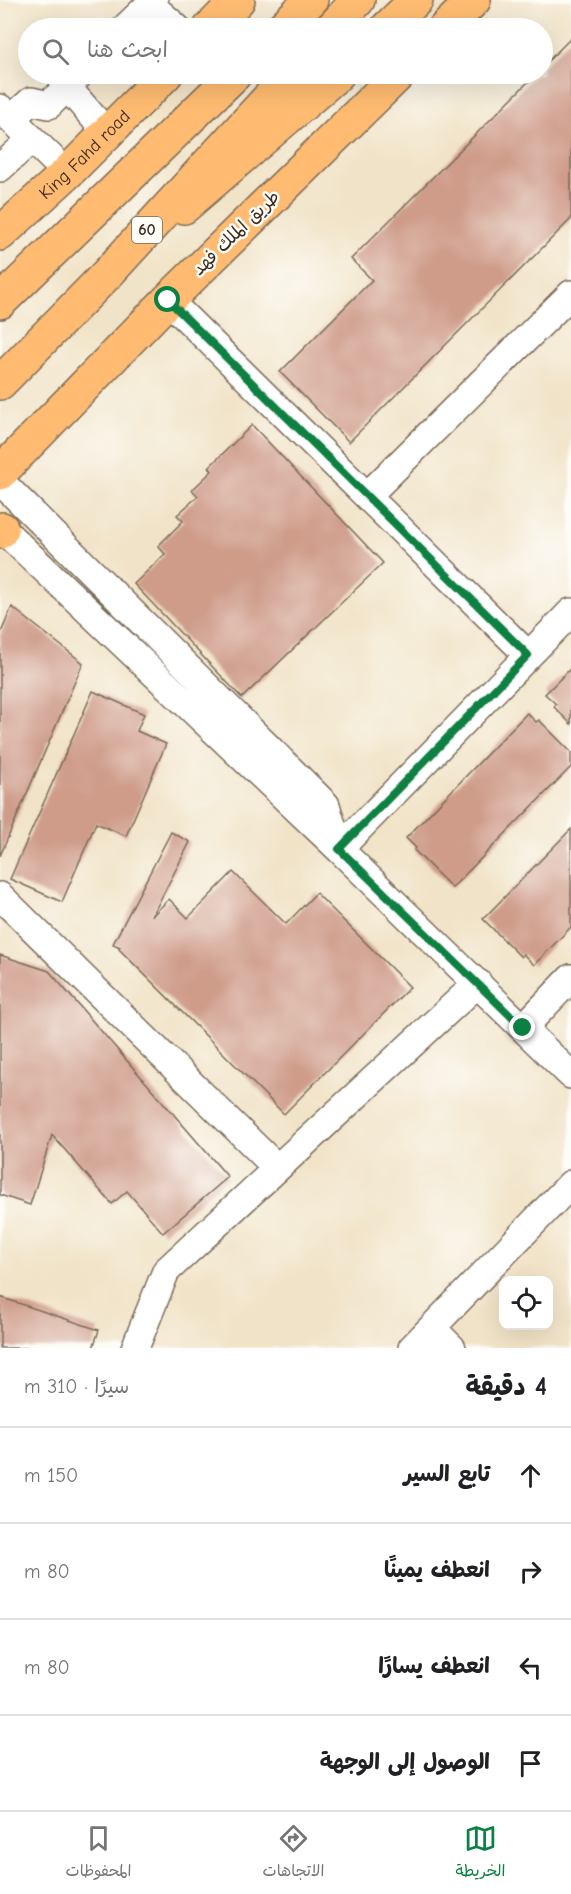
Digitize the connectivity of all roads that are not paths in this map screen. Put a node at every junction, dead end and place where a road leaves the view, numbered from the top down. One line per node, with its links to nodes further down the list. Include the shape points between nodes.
1 (238, 0): 9 (main road)
2 (311, 0): 10 (main road)
3 (358, 0): 11 (main road)
4 (416, 0): 12 (main road)
5 (474, 0): 13 (main road)
6 (152, 2): 7 (street); 8 (street)
7 (135, 18)
8 (167, 18)
9 (220, 18)
10 (292, 18)
11 (341, 18)
12 (397, 18)
13 (455, 18)
14 (70, 84): 21 (street, via 50,105 31,101)
15 (76, 84): 22 (street)
16 (155, 84): 22 (main road, King Fahd road)
17 (225, 84): 31 (main road)
18 (282, 84): 28 (main road, 60)
19 (327, 84): 28 (main road)
20 (389, 84): 30 (main road, طريق الملك فهد)
21 (6, 114): 23 (street)
22 (107, 133): 25 (main road, King Fahd road)
23 (32, 139): 24 (street); 25 (street)
24 (0, 168)
25 (67, 173): 26 (main road, King Fahd road); 27 (main road, King Fahd road)
26 (0, 234)
27 (0, 252)
28 (108, 273): 32 (main road, 60)
29 (571, 294): 35 (street)
30 (168, 300): 33 (main road, طريق الملك فهد); 35 (street)
31 (0, 302)
32 (0, 383)
33 (0, 473)
34 (0, 481): 36 (street)
35 (367, 496): 39 (street)
36 (24, 504): 37 (street); 40 (street, via 326,805)
37 (1, 529): 40 (street)
38 (571, 612): 39 (street)
39 (528, 655): 40 (street)
40 (339, 849): 43 (street)
41 (0, 896): 46 (street)
42 (571, 978): 44 (street)
43 (477, 983): 44 (street); 46 (street)
44 (523, 1028): 45 (street)
45 (571, 1075)
46 (277, 1168): 49 (street, via 166,1271)
47 (571, 1184): 48 (street)
48 (432, 1328): 50 (street); 51 (street)
49 (136, 1347)
50 (412, 1348)
51 (452, 1348)

